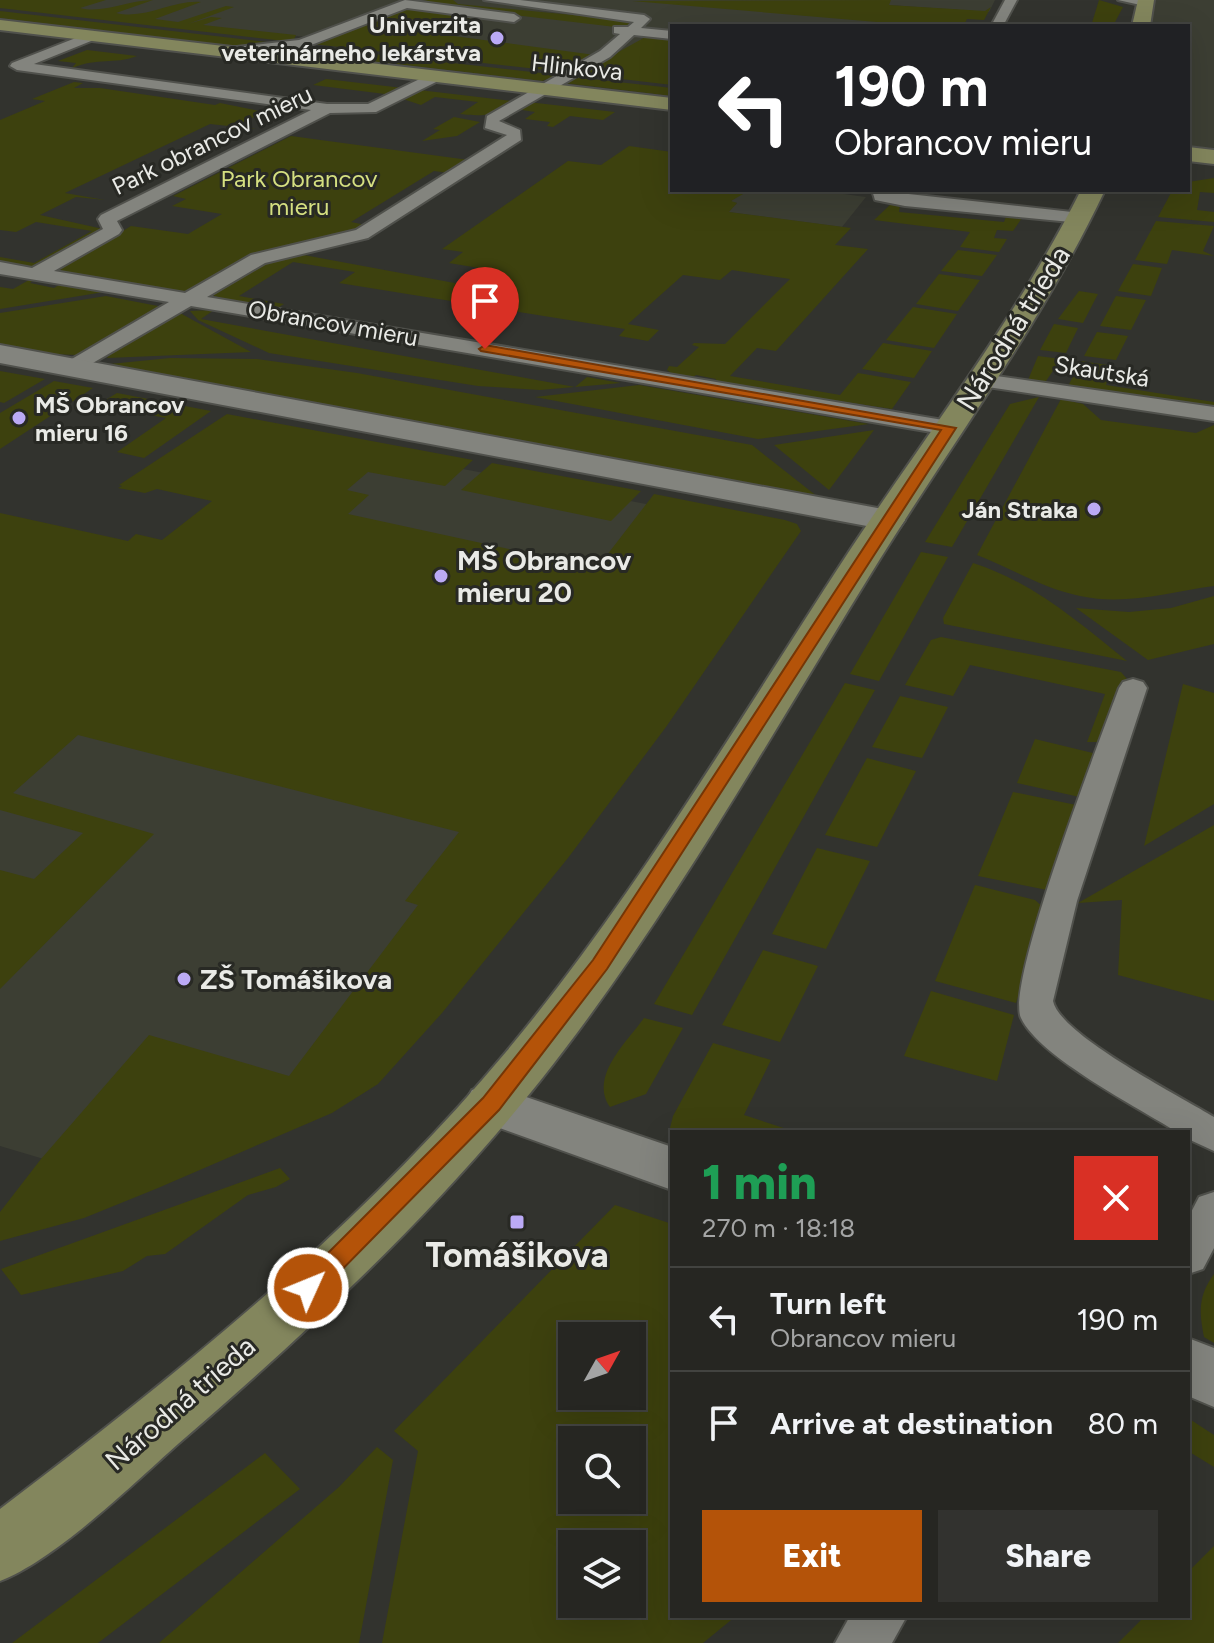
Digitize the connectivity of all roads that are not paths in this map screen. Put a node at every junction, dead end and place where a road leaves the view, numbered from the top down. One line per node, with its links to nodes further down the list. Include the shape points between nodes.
1 (490, 0): 9 (lane, via 644,19)
2 (1011, 0): 6 (lane)
3 (1124, 0): 5 (lane)
4 (409, 1): 9 (lane); 12 (lane)
5 (1146, 1): 7 (street)
6 (998, 24)
7 (1141, 24)
8 (0, 25): 11 (street, Hlinkova)
9 (629, 32): 10 (lane); 18 (lane, via 605,54)
10 (670, 35)
11 (91, 36): 13 (street, Hlinkova); 15 (lane, via 17,66)
12 (301, 44): 13 (lane); 14 (lane, via 302,54)
13 (228, 52): 14 (street, Hlinkova)
14 (313, 62): 16 (street, Hlinkova)
15 (38, 72): 17 (lane); 20 (lane)
16 (435, 77): 18 (street, Hlinkova); 20 (lane, Park obrancov mieru, via 371,109)
17 (13, 81)
18 (542, 89): 19 (street, Hlinkova); 30 (lane, via 492,119 490,125 515,137 362,234 340,243 273,253)
19 (670, 104)
20 (327, 108): 29 (lane, Park obrancov mieru, via 107,219 113,230)
21 (1190, 154): 22 (street)
22 (1214, 157)
23 (1190, 168): 24 (street)
24 (1214, 170)
25 (1092, 192): 27 (street, Národná trieda)
26 (881, 193): 27 (lane, via 905,201)
27 (1081, 218): 33 (street, Národná trieda)
28 (0, 268): 29 (lane, Obrancov mieru)
29 (35, 274): 30 (lane, Obrancov mieru)
30 (193, 299): 32 (lane); 35 (lane, Obrancov mieru)
31 (0, 354): 32 (street)
32 (72, 367): 36 (street)
33 (982, 380): 34 (lane, Skautská); 35 (street, Národná trieda)
34 (1214, 414)
35 (949, 428): 36 (street, Národná trieda)
36 (888, 520): 38 (street, Národná trieda, via 600,965)
37 (1133, 688): 39 (lane, via 1060,901 1035,1001 1038,1016 1061,1041)
38 (491, 1104): 40 (street); 45 (street, Národná trieda, via 224,1368)
39 (1214, 1136)
40 (670, 1168)
41 (1214, 1208): 42 (lane)
42 (1190, 1253)
43 (1190, 1365): 44 (street)
44 (1214, 1380)
45 (0, 1549)
46 (880, 1618): 47 (lane)
47 (861, 1643)

